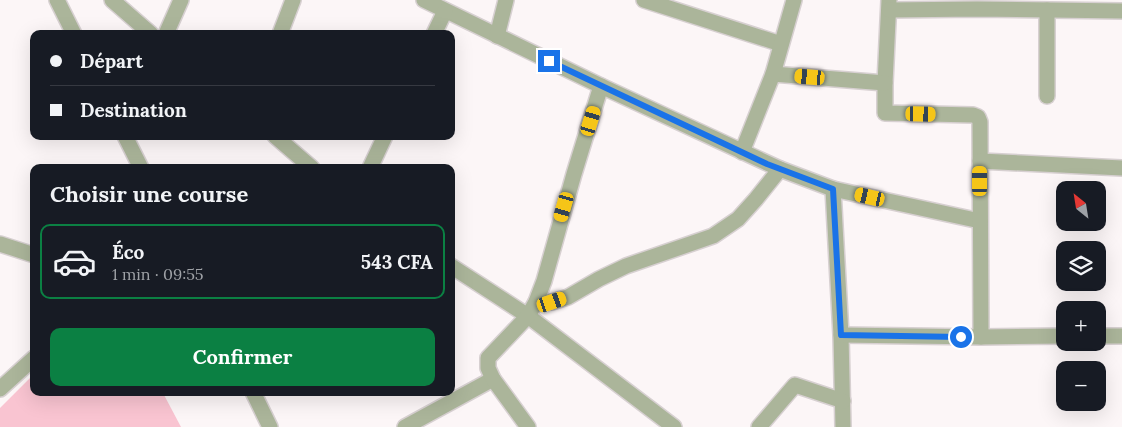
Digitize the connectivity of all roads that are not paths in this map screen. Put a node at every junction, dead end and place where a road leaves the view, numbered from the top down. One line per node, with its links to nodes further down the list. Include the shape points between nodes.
1 (57, 0): 14 (street)
2 (112, 0): 15 (street)
3 (181, 0): 16 (street)
4 (293, 0): 17 (street)
5 (424, 0): 13 (street)
6 (506, 0): 19 (street)
7 (644, 0): 20 (street)
8 (794, 0): 20 (street)
9 (978, 4): 10 (street); 11 (street)
10 (889, 5): 22 (street)
11 (1047, 10): 12 (street); 24 (street)
12 (1122, 10)
13 (445, 11): 18 (street); 19 (street)
14 (72, 30)
15 (146, 30)
16 (168, 30)
17 (282, 30)
18 (436, 30)
19 (497, 36): 23 (street)
20 (781, 44): 21 (street)
21 (773, 74): 22 (street); 28 (street)
22 (885, 83): 29 (street, via 884,111 887,114 978,117)
23 (601, 86): 28 (street); 40 (street)
24 (1047, 96)
25 (127, 140): 30 (street)
26 (280, 140): 31 (street)
27 (383, 140): 32 (street)
28 (742, 152): 34 (street)
29 (980, 161): 33 (street); 36 (street)
30 (139, 164)
31 (307, 164)
32 (372, 164)
33 (1122, 168)
34 (780, 169): 35 (street); 40 (street, via 738,219 713,236 626,266 568,297)
35 (833, 189): 36 (street); 42 (street)
36 (980, 221): 46 (street)
37 (0, 244): 38 (street)
38 (30, 254)
39 (455, 269): 41 (street)
40 (536, 302): 41 (street)
41 (528, 316): 48 (street, via 488,358); 55 (street)
42 (841, 335): 46 (street); 51 (street)
43 (1056, 336): 46 (street)
44 (1106, 336): 45 (street)
45 (1122, 336)
46 (981, 337)
47 (30, 361): 49 (street)
48 (493, 379): 53 (street); 54 (street)
49 (3, 383)
50 (255, 396): 52 (street)
51 (843, 401): 56 (street, via 795,385); 57 (street)
52 (270, 427)
53 (405, 427)
54 (528, 427)
55 (674, 427)
56 (759, 427)
57 (843, 427)

